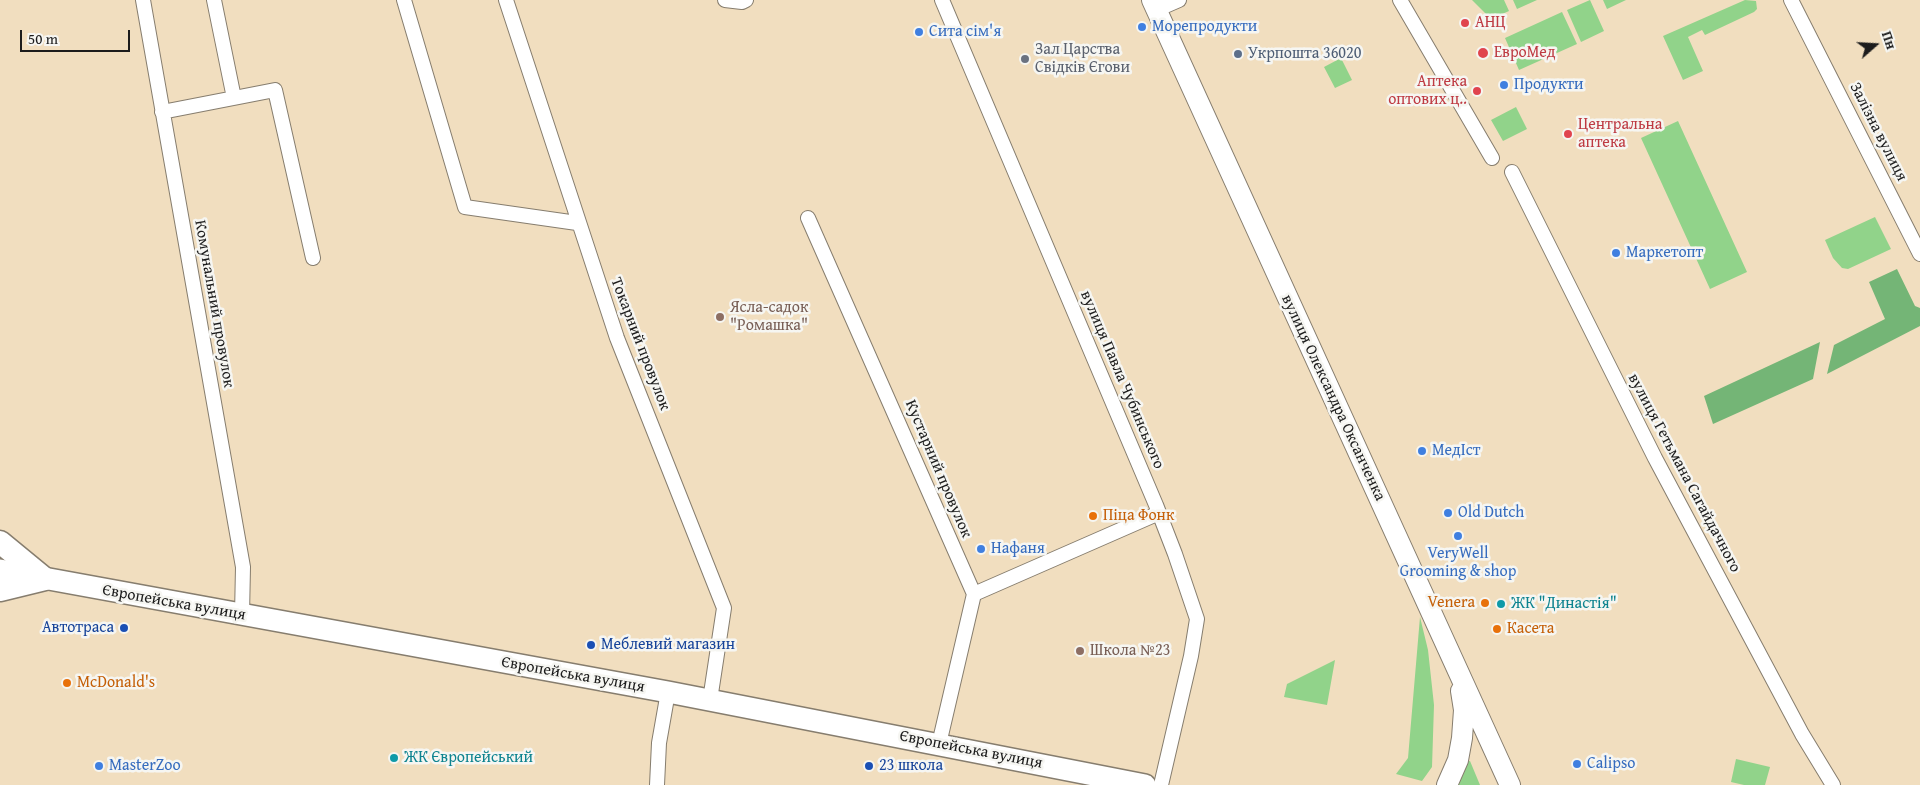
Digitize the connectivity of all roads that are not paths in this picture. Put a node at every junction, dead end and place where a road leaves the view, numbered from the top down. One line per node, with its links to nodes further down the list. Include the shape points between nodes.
1 (143, 0): 13 (street, Комунальний провулок)
2 (214, 0): 12 (street)
3 (404, 0): 17 (street, via 465,207)
4 (506, 0): 17 (street, Токарний провулок)
5 (725, 0): 6 (street)
6 (746, 0)
7 (942, 0): 20 (street, вулиця Павла Чубинського)
8 (1179, 0): 11 (street, вулиця Олександра Оксанченка)
9 (1400, 0): 14 (street)
10 (1790, 0): 18 (street, Залізна вулиця)
11 (1154, 5): 27 (main road, вулиця Олександра Оксанченка)
12 (234, 98): 13 (street); 19 (street, via 275,90)
13 (162, 112): 26 (street, Комунальний провулок, via 243,567)
14 (1492, 158)
15 (1512, 172): 36 (street, вулиця Гетьмана Сагайдачного, via 1655,458 1802,734)
16 (808, 218): 25 (street, Кустарний провулок)
17 (577, 223): 29 (street, Токарний провулок, via 617,338 724,608)
18 (1920, 254)
19 (314, 258)
20 (1159, 513): 25 (street); 33 (street, вулиця Павла Чубинського, via 1196,619 1191,656)
21 (0, 542): 23 (highway)
22 (0, 570): 23 (main road, Європейська вулиця)
23 (45, 579): 24 (highway); 26 (main road, Європейська вулиця)
24 (0, 590)
25 (974, 594): 30 (street)
26 (242, 615): 28 (main road, Європейська вулиця)
27 (1459, 674): 34 (main road, via 1464,710 1462,738 1458,760); 35 (main road, вулиця Олександра Оксанченка)
28 (668, 692): 29 (main road, Європейська вулиця); 31 (street, via 659,742)
29 (710, 700): 30 (main road, Європейська вулиця)
30 (939, 744): 32 (main road, Європейська вулиця)
31 (657, 785)
32 (1145, 785)
33 (1161, 785)
34 (1447, 785)
35 (1510, 785)
36 (1833, 785)

